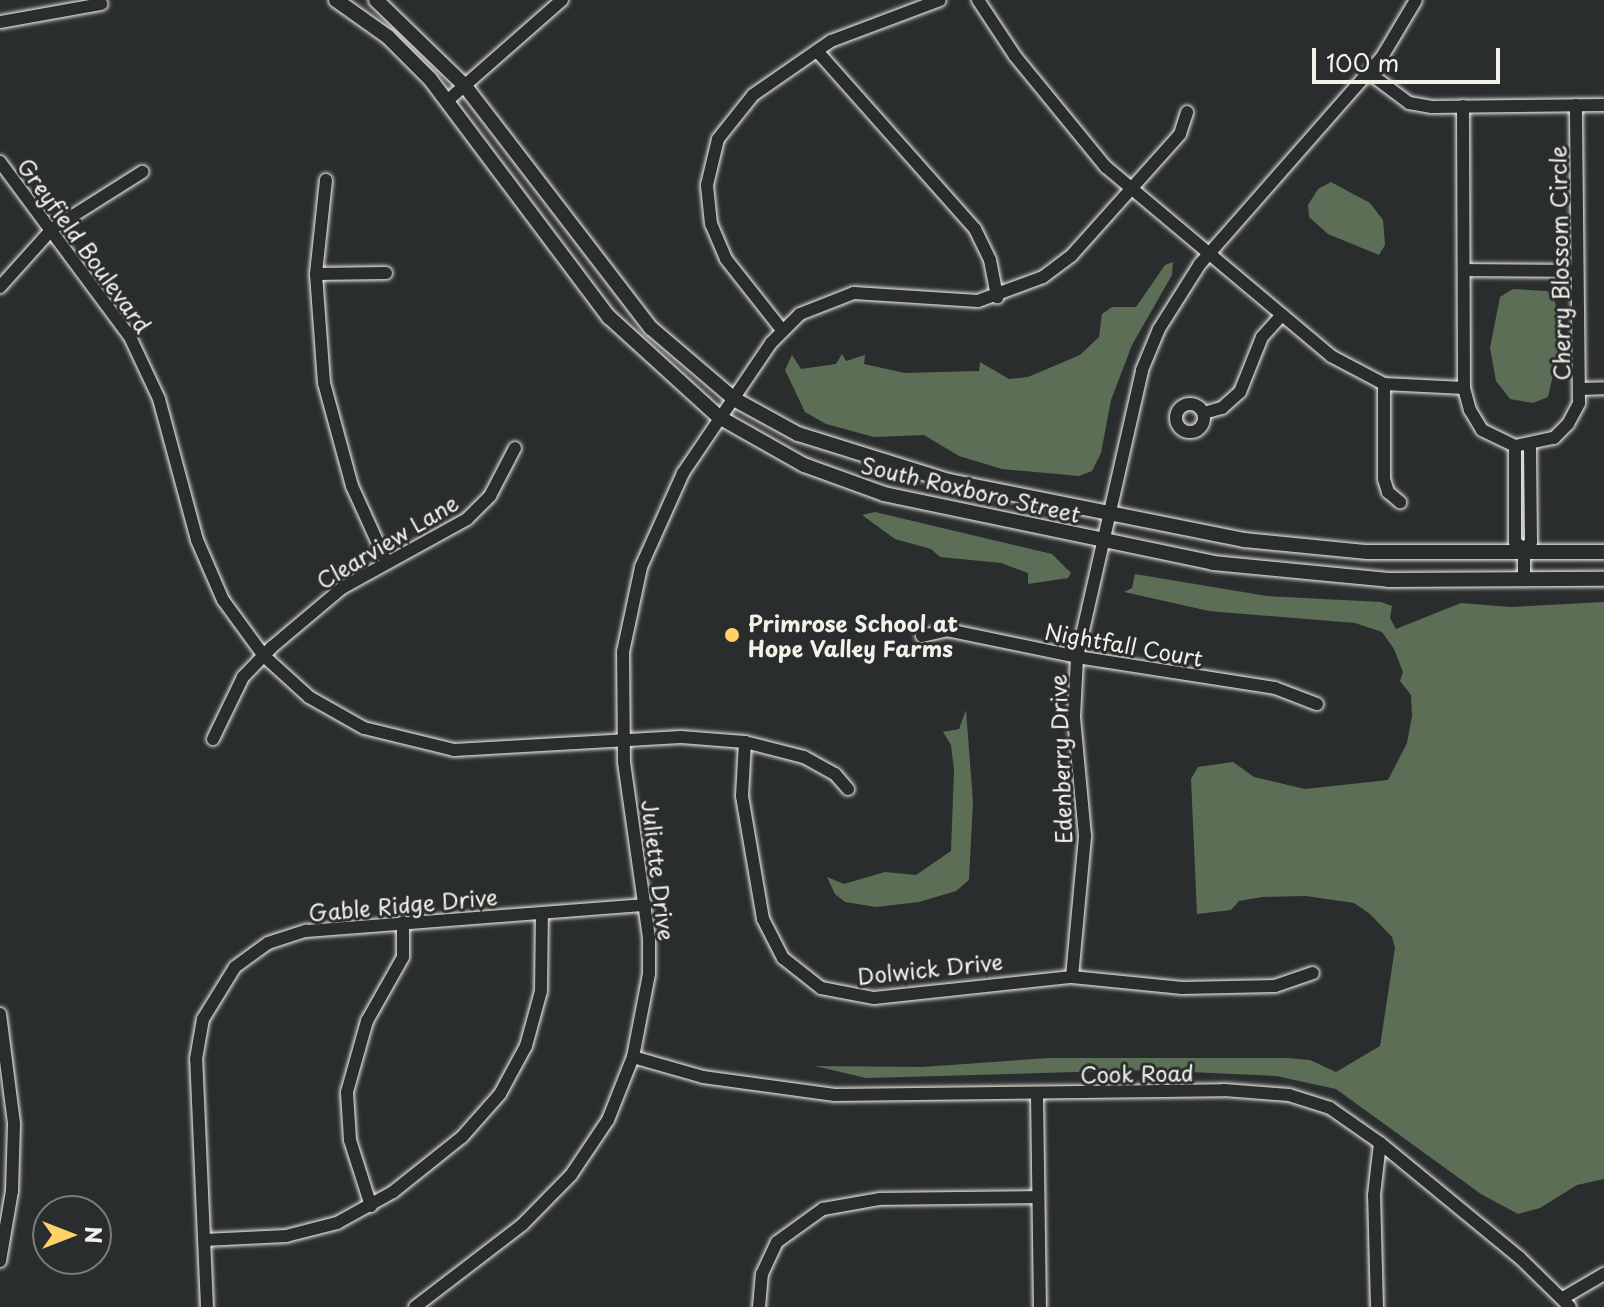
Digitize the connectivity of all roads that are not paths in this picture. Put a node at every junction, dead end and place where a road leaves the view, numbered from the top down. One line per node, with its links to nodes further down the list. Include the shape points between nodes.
1 (336, 0): 12 (street, South Roxboro Street, via 388,37)
2 (376, 0): 11 (street, South Roxboro Street)
3 (562, 0): 11 (street)
4 (940, 0): 9 (street, via 845,32)
5 (978, 0): 20 (street, via 1070,126)
6 (1416, 0): 10 (street, Edenberry Drive)
7 (101, 4): 8 (street)
8 (0, 22)
9 (817, 51): 28 (street, via 975,229 990,260); 30 (street, via 738,109 718,139 707,185 717,242)
10 (1369, 73): 15 (street, via 1409,103); 22 (street, Edenberry Drive)
11 (465, 86): 12 (street); 35 (street, South Roxboro Street, via 628,302)
12 (447, 101): 37 (street, South Roxboro Street, via 609,317)
13 (1576, 105): 14 (street); 15 (street); 24 (street, Cherry Blossom Circle)
14 (1604, 105)
15 (1463, 106): 23 (street, Cherry Blossom Circle)
16 (1187, 112): 20 (street, Juliette Drive, via 1185,128)
17 (0, 162): 21 (street, Greyfield Boulevard)
18 (142, 172): 21 (street)
19 (326, 180): 26 (street)
20 (1131, 189): 22 (street); 28 (street, Juliette Drive, via 1062,264)
21 (52, 229): 27 (street); 50 (street, Greyfield Boulevard, via 135,348 172,437 210,575)
22 (1208, 254): 29 (street); 42 (street, Edenberry Drive, via 1175,301 1142,370)
23 (1465, 270): 24 (street); 32 (street, Cherry Blossom Circle)
24 (1577, 271): 34 (street, Cherry Blossom Circle)
25 (386, 273): 26 (street)
26 (316, 274): 46 (street, via 319,348 331,418 352,486)
27 (0, 287)
28 (997, 297): 30 (street, Juliette Drive, via 958,302 854,293 815,305)
29 (1282, 315): 31 (street, via 1344,366); 36 (street, via 1262,337 1240,392 1222,408)
30 (782, 330): 35 (street, Juliette Drive)
31 (1384, 384): 32 (street); 41 (street, via 1384,479 1388,492)
32 (1464, 388): 38 (street, Cherry Blossom Circle, via 1482,430)
33 (1604, 388): 34 (street)
34 (1580, 389): 39 (street, Cherry Blossom Circle, via 1568,424 1548,441)
35 (734, 399): 37 (street, Juliette Drive); 42 (street, South Roxboro Street, via 838,451)
36 (1204, 413)
37 (719, 417): 43 (street, South Roxboro Street, via 774,451 844,481); 54 (street, Juliette Drive, via 672,492 634,591 622,664)
38 (1515, 446): 39 (street, Cherry Blossom Circle); 44 (street, via 1515,542)
39 (1530, 446): 44 (street, via 1531,542)
40 (515, 448): 46 (street, Clearview Lane, via 490,496 467,519)
41 (1400, 502)
42 (1107, 516): 43 (street, Edenberry Drive); 44 (street, South Roxboro Street, via 1307,547)
43 (1102, 542): 48 (street, South Roxboro Street, via 1279,572 1388,580); 51 (street, Edenberry Drive)
44 (1524, 552): 45 (street, South Roxboro Street); 48 (street)
45 (1604, 552)
46 (386, 561): 50 (street, Clearview Lane, via 342,588)
47 (1604, 579): 48 (street, South Roxboro Street)
48 (1524, 580)
49 (922, 636): 51 (street, Nightfall Court, via 947,630)
50 (264, 656): 53 (street, Clearview Lane, via 243,677); 54 (street, Greyfield Boulevard, via 333,713 422,746 485,751)
51 (1077, 657): 52 (street, Nightfall Court, via 1275,688); 61 (street, Edenberry Drive, via 1074,717 1085,836)
52 (1317, 704)
53 (213, 739)
54 (623, 740): 55 (street, Greyfield Boulevard); 57 (street, Juliette Drive)
55 (745, 742): 56 (street, Greyfield Boulevard, via 804,757 835,774); 61 (street, Dolwick Drive, via 742,796 763,919 783,958 811,983 840,995 874,998)
56 (848, 789)
57 (646, 905): 58 (street, Gable Ridge Drive); 63 (street, Juliette Drive, via 649,974)
58 (542, 913): 59 (street, Gable Ridge Drive); 67 (street, via 541,991 515,1069 462,1137)
59 (403, 922): 67 (street, via 403,957 367,1021 347,1092 350,1140); 68 (street, Gable Ridge Drive, via 287,936 250,954 221,983 203,1019 196,1059)
60 (1313, 973): 61 (street, Dolwick Drive, via 1287,984 1182,988)
61 (1072, 977)
62 (0, 1014): 69 (street, via 14,1124 12,1191)
63 (633, 1057): 64 (street, Cook Road, via 703,1077 808,1093); 73 (street, Juliette Drive, via 608,1120 571,1175 523,1224)
64 (1037, 1095): 65 (street, Cook Road, via 1224,1090 1289,1095 1330,1108); 66 (street)
65 (1380, 1143): 71 (street, Cook Road); 76 (street, via 1374,1195)
66 (1038, 1197): 74 (street, via 880,1199 823,1209 777,1242 762,1274); 75 (street)
67 (371, 1206): 68 (street, via 312,1231)
68 (204, 1240): 72 (street, Gable Ridge Drive)
69 (1, 1254)
70 (1604, 1274): 71 (street)
71 (1566, 1302)
72 (207, 1307)
73 (415, 1307)
74 (759, 1307)
75 (1040, 1307)
76 (1377, 1307)

